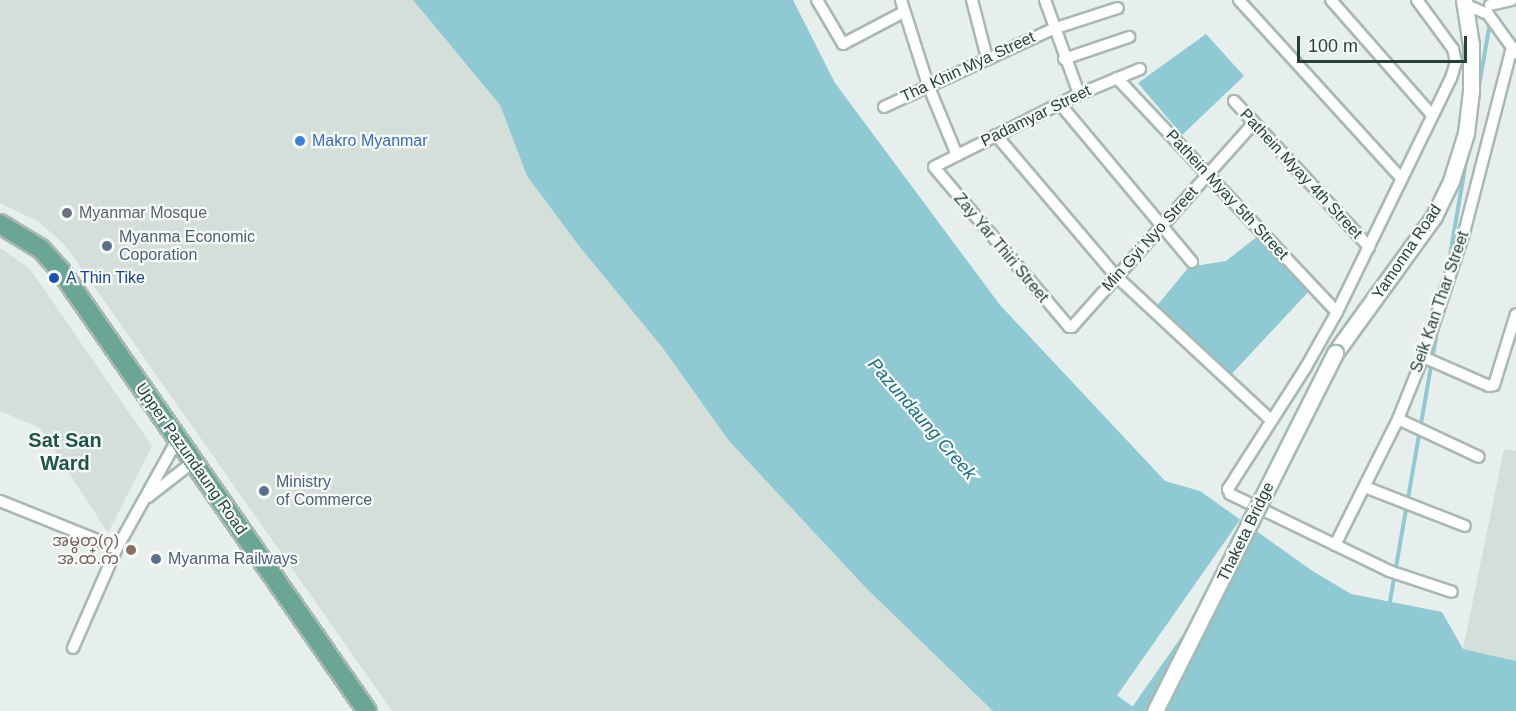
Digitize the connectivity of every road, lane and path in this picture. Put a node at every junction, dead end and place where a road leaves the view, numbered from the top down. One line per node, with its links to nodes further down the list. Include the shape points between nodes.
1 (817, 0): 12 (street, via 843,44)
2 (901, 0): 12 (street)
3 (972, 0): 17 (street)
4 (1045, 0): 13 (street, Tha Khin Mya Street)
5 (1331, 0): 27 (street)
6 (1417, 0): 19 (street, via 1453,49)
7 (1511, 0): 10 (street)
8 (1238, 1): 33 (street)
9 (1464, 2): 10 (street); 15 (main road, Yamonna Road)
10 (1490, 6): 16 (street)
11 (1118, 8): 13 (street, Tha Khin Mya Street)
12 (904, 12): 22 (street)
13 (1053, 29): 17 (street, Tha Khin Mya Street); 18 (street, Tha Khin Mya Street)
14 (1129, 37): 18 (street)
15 (1471, 45): 19 (street); 42 (main road, Yamonna Road, via 1466,133 1451,181 1434,216)
16 (1514, 50): 43 (street, Seik Kan Thar Street, via 1464,233)
17 (987, 58): 22 (street, Tha Khin Mya Street)
18 (1064, 59): 23 (street, Tha Khin Mya Street)
19 (1455, 62): 27 (street)
20 (1140, 69): 21 (street, Padamyar Street)
21 (1117, 78): 23 (street, Padamyar Street); 32 (street, Pathein Myay 5th Street)
22 (928, 85): 26 (street, Tha Khin Mya Street); 30 (street)
23 (1079, 94): 25 (street, Padamyar Street)
24 (1234, 101): 28 (street, Pathein Myay 4th Street)
25 (1060, 104): 29 (street, Padamyar Street); 35 (street)
26 (884, 107)
27 (1432, 115): 33 (street)
28 (1254, 123): 32 (street, Min Gyi Nyo Street); 36 (street, Pathein Myay 4th Street)
29 (996, 135): 30 (street, Padamyar Street); 38 (street)
30 (957, 154): 31 (street, Padamyar Street)
31 (934, 167): 41 (street, Zay Yar Thiri Street)
32 (1207, 176): 35 (street, Min Gyi Nyo Street); 39 (street, Pathein Myay 5th Street)
33 (1401, 178): 36 (street)
34 (0, 224): 46 (main road, Upper Pazundaung Road, via 41,249 60,270)
35 (1162, 227): 37 (street); 38 (street, Min Gyi Nyo Street)
36 (1369, 247): 39 (street)
37 (1192, 262)
38 (1116, 276): 41 (street, Min Gyi Nyo Street); 45 (street)
39 (1337, 312): 45 (street)
40 (1516, 314): 43 (street, via 1494,385)
41 (1069, 327)
42 (1335, 353): 58 (main road, Thaketa Bridge, bridge)
43 (1423, 357): 44 (street, Seik Kan Thar Street)
44 (1398, 419): 47 (street); 49 (street, Seik Kan Thar Street)
45 (1271, 420): 53 (street, via 1229,492)
46 (177, 440): 48 (main road, Upper Pazundaung Road); 51 (street)
47 (1479, 457)
48 (193, 462): 51 (street); 57 (main road, Upper Pazundaung Road)
49 (1365, 487): 52 (street); 53 (street, Seik Kan Thar Street)
50 (0, 501): 54 (street)
51 (143, 501): 54 (street)
52 (1465, 526)
53 (1335, 545): 55 (street, via 1389,571)
54 (117, 548): 56 (street)
55 (1452, 592)
56 (74, 648)
57 (367, 711)
58 (1155, 711)

